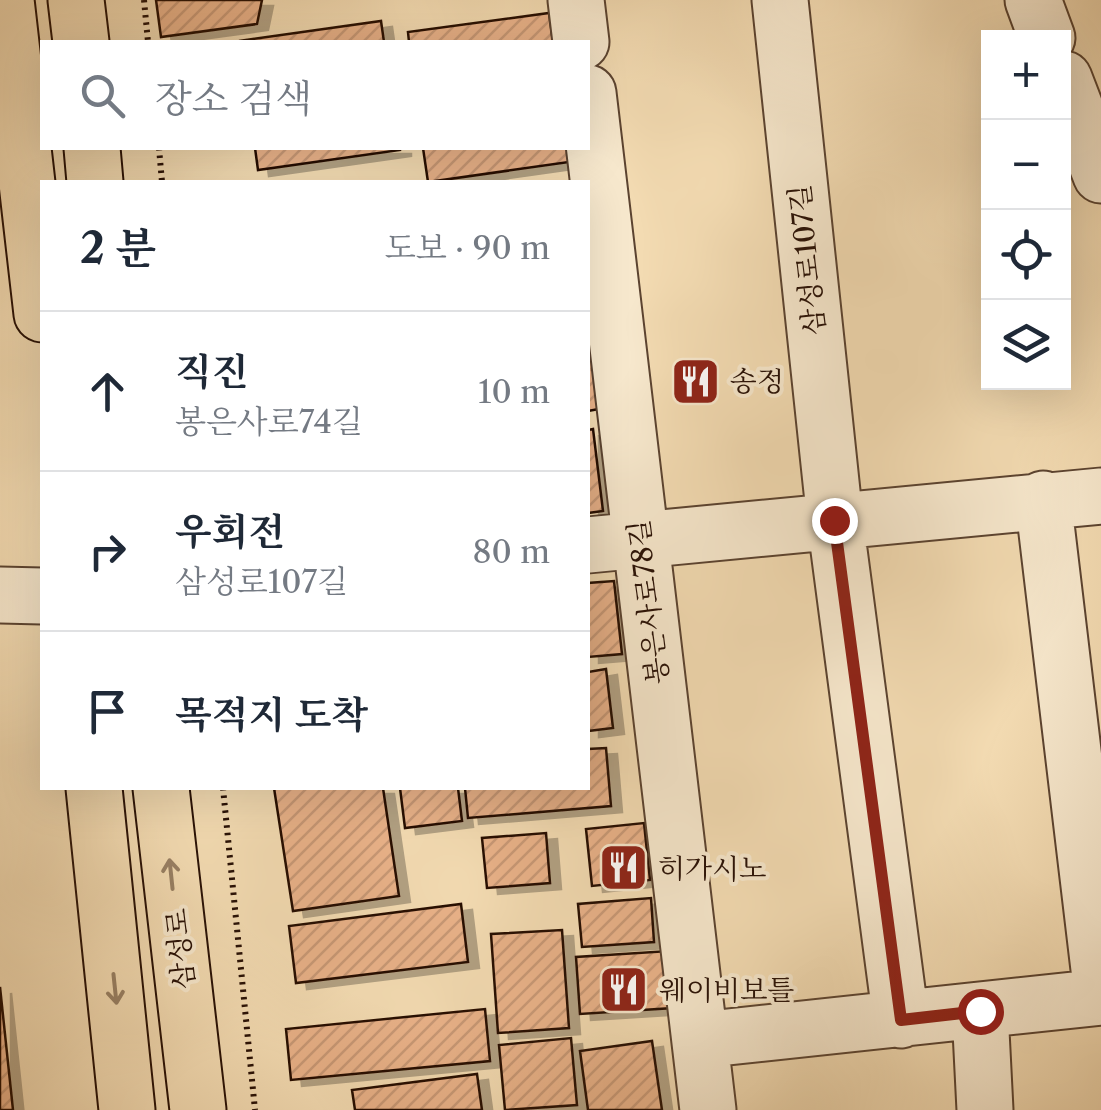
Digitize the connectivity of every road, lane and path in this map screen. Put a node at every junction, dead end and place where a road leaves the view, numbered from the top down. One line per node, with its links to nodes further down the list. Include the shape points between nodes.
1 (6, 0): 18 (main road)
2 (76, 0): 8 (main road)
3 (144, 0): 9 (path)
4 (576, 0): 10 (street)
5 (780, 0): 21 (street, 삼성로107길)
6 (1033, 0): 7 (street)
7 (1045, 30)
8 (80, 40)
9 (148, 40)
10 (582, 40)
11 (1071, 97): 15 (street)
12 (590, 110): 22 (street, 봉은사로78길)
13 (92, 150): 16 (main road)
14 (159, 150): 17 (path)
15 (1101, 175)
16 (96, 180)
17 (162, 180)
18 (40, 297)
19 (1101, 496): 20 (street)
20 (1044, 500): 21 (street); 29 (street)
21 (834, 520): 22 (street); 32 (street, 삼성로107길)
22 (640, 539): 23 (street); 33 (street, 봉은사로78길)
23 (590, 545)
24 (0, 595): 25 (street)
25 (40, 596)
26 (94, 790): 34 (main road, one-way to 34)
27 (161, 790): 35 (main road, 삼성로, one-way to 27)
28 (223, 790): 36 (path)
29 (1101, 986)
30 (1101, 998): 31 (street)
31 (980, 1011): 32 (street); 38 (street)
32 (901, 1020): 33 (street)
33 (700, 1040): 37 (street, 봉은사로78길)
34 (127, 1110)
35 (198, 1110)
36 (256, 1110)
37 (708, 1110)
38 (985, 1110)

